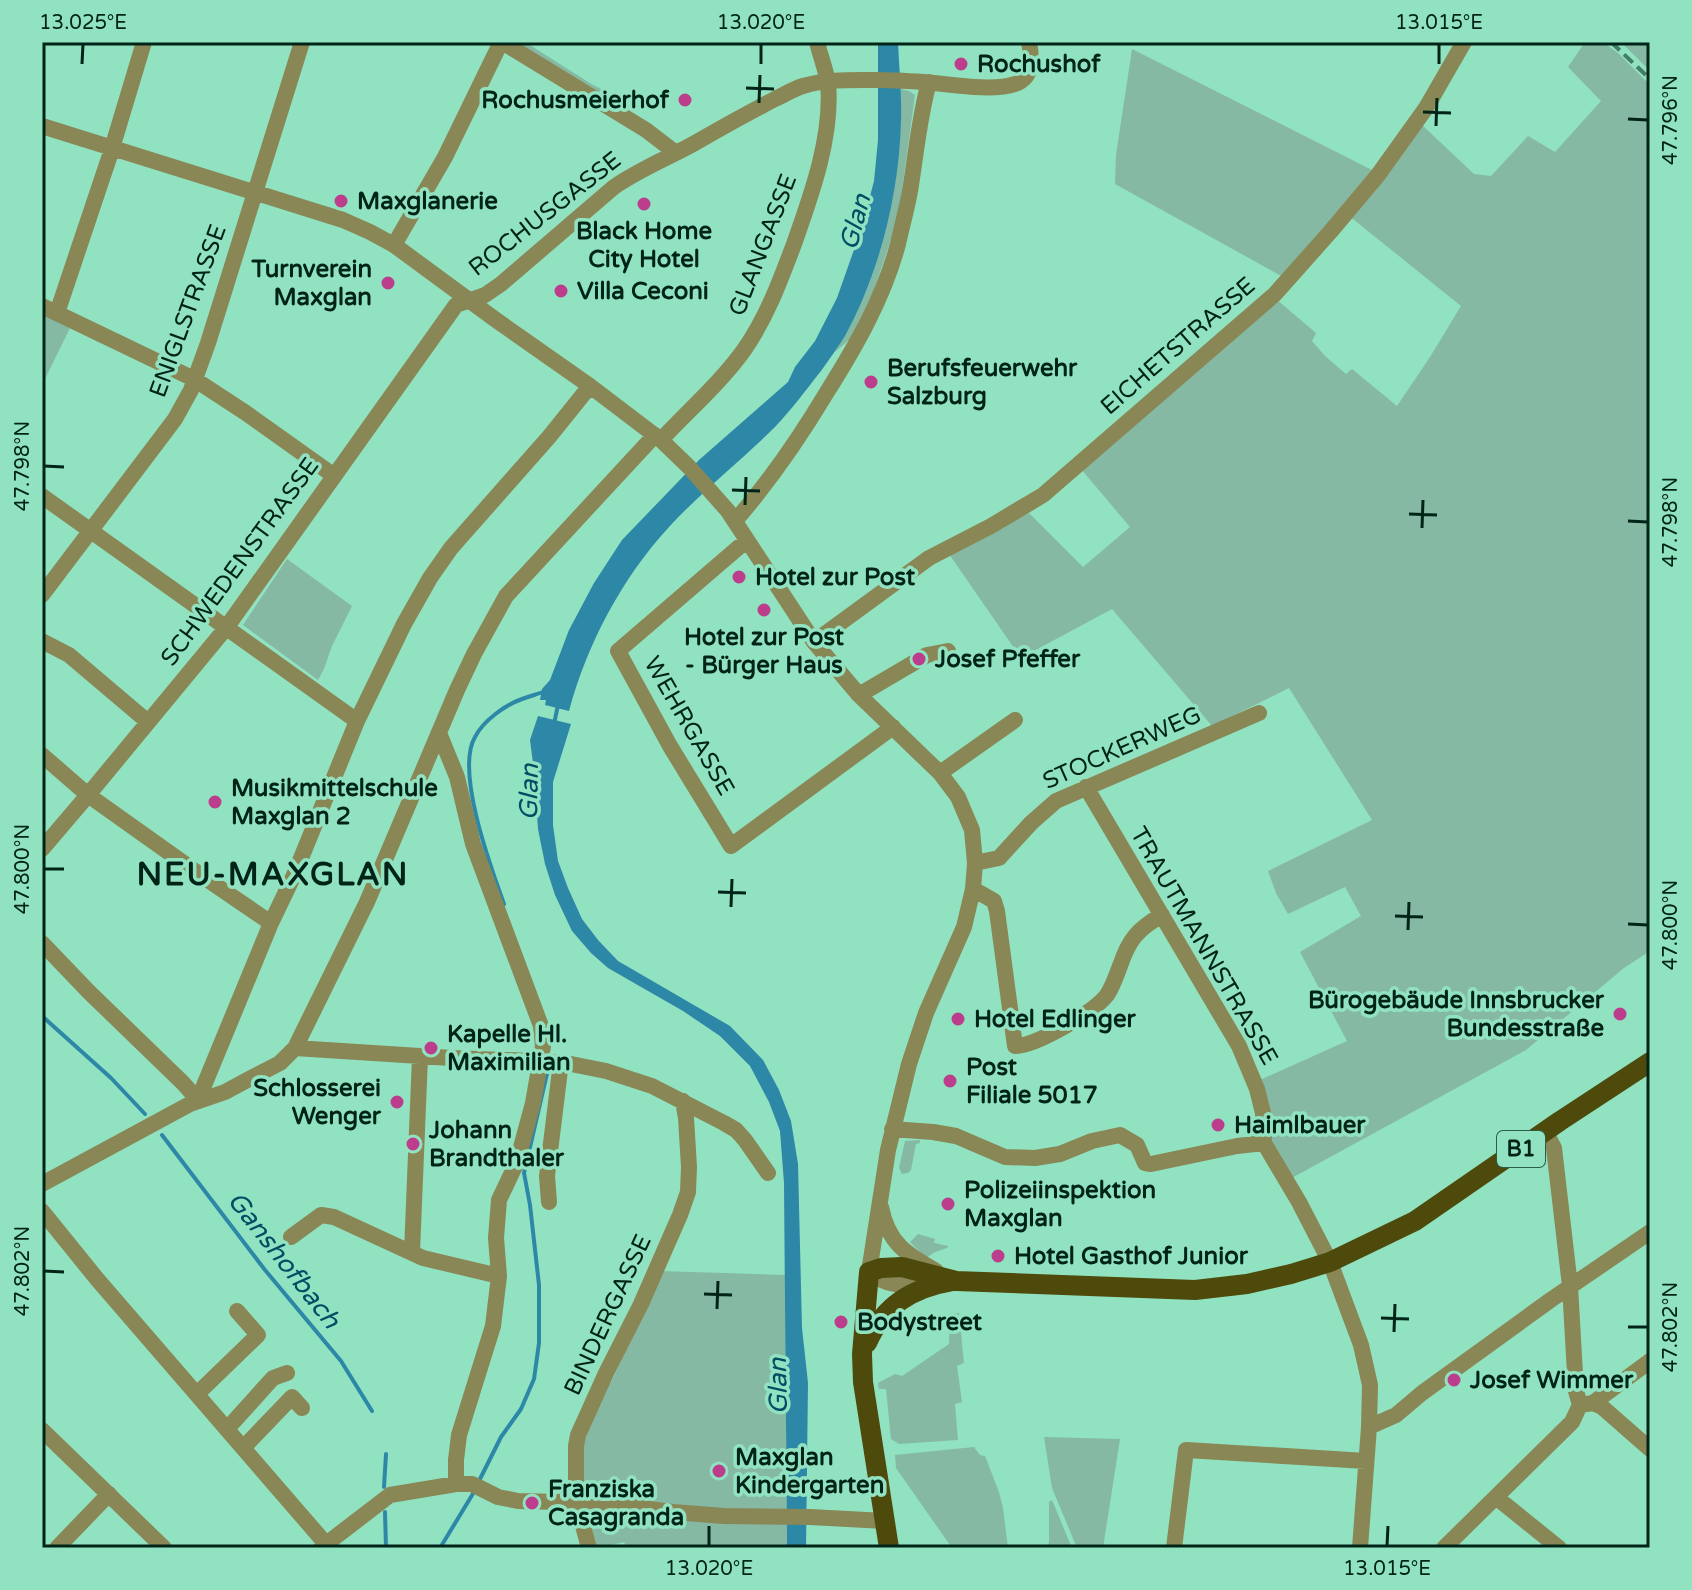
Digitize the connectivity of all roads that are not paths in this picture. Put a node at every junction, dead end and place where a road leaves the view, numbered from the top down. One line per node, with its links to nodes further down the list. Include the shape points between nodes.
1 (144, 42): 10 (street)
2 (302, 42): 12 (street, ENIGLSTRASSE)
3 (502, 42): 11 (street); 13 (street)
4 (817, 42): 7 (street, GLANGASSE)
5 (1029, 42): 8 (street, ROCHUSGASSE, via 1029,72 1014,84)
6 (1464, 42): 27 (street, EICHETSTRASSE, via 1378,175 1275,294 1043,495 929,558)
7 (828, 81): 8 (street, ROCHUSGASSE); 11 (street, ROCHUSGASSE, via 802,86); 18 (street, GLANGASSE, via 825,138 813,190 762,323 742,353)
8 (929, 82): 21 (street, via 910,194 883,289 798,438)
9 (42, 126): 10 (street)
10 (112, 147): 12 (street); 15 (street)
11 (676, 153): 14 (street, ROCHUSGASSE, via 614,187 501,284)
12 (254, 192): 13 (street, via 343,220); 16 (street, ENIGLSTRASSE)
13 (394, 245): 14 (street)
14 (469, 300): 17 (street); 19 (street, SCHWEDENSTRASSE, via 456,305 441,324)
15 (49, 310): 16 (street)
16 (194, 379): 19 (street); 22 (street, ENIGLSTRASSE, via 175,419)
17 (590, 386): 18 (street); 32 (street, via 430,578)
18 (658, 438): 21 (street); 35 (street, GLANGASSE, via 506,596)
19 (333, 475): 25 (street, SCHWEDENSTRASSE)
20 (42, 496): 22 (street)
21 (735, 521): 23 (street)
22 (90, 532): 24 (street, ENIGLSTRASSE); 25 (street)
23 (748, 542): 27 (street); 34 (street, WEHRGASSE, via 618,651 731,846)
24 (42, 595)
25 (226, 628): 32 (street); 33 (street, SCHWEDENSTRASSE)
26 (42, 641): 33 (street, via 69,655)
27 (814, 642): 29 (street)
28 (948, 651): 29 (street, via 927,655)
29 (859, 695): 34 (street)
30 (1259, 713): 38 (street, STOCKERWEG)
31 (1015, 720): 37 (street)
32 (357, 721): 44 (street)
33 (148, 722): 39 (street, SCHWEDENSTRASSE)
34 (893, 727): 37 (street)
35 (439, 733): 46 (street, GLANGASSE, via 367,902); 48 (street)
36 (42, 755): 39 (street)
37 (940, 773): 41 (street, via 972,830)
38 (1086, 787): 41 (street, STOCKERWEG, via 1045,809 999,858); 43 (street, TRAUTMANNSTRASSE)
39 (88, 795): 40 (street, SCHWEDENSTRASSE); 44 (street)
40 (42, 849)
41 (975, 863): 42 (street)
42 (973, 889): 43 (street, via 994,901 997,911 1015,1046 1042,1039 1099,1004 1113,984 1127,945); 52 (street, via 964,927 922,1024)
43 (1162, 915): 54 (street, TRAUTMANNSTRASSE, via 1239,1046 1257,1089)
44 (271, 923): 50 (street)
45 (42, 943): 50 (street)
46 (295, 1048): 47 (street); 50 (street, via 280,1063)
47 (420, 1057): 48 (street); 62 (street)
48 (551, 1062): 51 (street, via 606,1071); 57 (street); 65 (street, via 499,1200)
49 (1650, 1062): 53 (main road, B1)
50 (198, 1100): 56 (street)
51 (683, 1101): 55 (street, via 736,1130); 85 (street, BINDERGASSE, via 688,1192 578,1435)
52 (892, 1129): 54 (street, via 956,1136 1005,1157 1035,1158 1120,1135 1137,1145 1145,1163 1151,1164); 58 (street)
53 (1545, 1131): 63 (main road, B1, via 1415,1221); 68 (street, via 1554,1148)
54 (1264, 1143): 63 (street, TRAUTMANNSTRASSE)
55 (768, 1173)
56 (42, 1184)
57 (549, 1202)
58 (880, 1202): 64 (street); 66 (street, via 899,1247)
59 (42, 1211): 73 (street)
60 (1650, 1232): 68 (street)
61 (291, 1237): 62 (street, via 321,1215)
62 (412, 1252): 65 (street)
63 (1330, 1262): 66 (main road, B1, via 1266,1281 1195,1290); 76 (street, TRAUTMANNSTRASSE, via 1361,1345 1370,1385)
64 (869, 1272): 66 (main road, B1, via 902,1267); 67 (street, B1, via 892,1285); 70 (main road)
65 (499, 1276): 82 (street, via 493,1326 459,1435)
66 (956, 1281): 67 (main road, B1)
67 (934, 1285): 70 (main road, B1, via 915,1291 886,1312)
68 (1570, 1286): 74 (street, via 1576,1391); 76 (street, via 1396,1415)
69 (237, 1311): 73 (street, via 258,1335)
70 (862, 1354): 86 (main road)
71 (1650, 1361): 74 (street)
72 (287, 1373): 77 (street, via 273,1378)
73 (197, 1394): 77 (street)
74 (1586, 1404): 79 (street, via 1602,1407); 84 (street)
75 (302, 1408): 80 (street, via 292,1397)
76 (1369, 1427): 81 (street, TRAUTMANNSTRASSE)
77 (227, 1429): 80 (street)
78 (42, 1430): 83 (street)
79 (1648, 1447)
80 (243, 1448): 87 (street)
81 (1366, 1461): 92 (street, via 1186,1450); 93 (street, TRAUTMANNSTRASSE)
82 (456, 1484): 85 (street, via 472,1484 518,1501); 87 (street, via 385,1498)
83 (109, 1494): 88 (street); 89 (street)
84 (1497, 1498): 94 (street); 95 (street)
85 (576, 1500): 86 (street, via 724,1516); 90 (street, BINDERGASSE)
86 (885, 1521): 91 (main road)
87 (324, 1546)
88 (57, 1548)
89 (164, 1548)
90 (589, 1548)
91 (889, 1548)
92 (1174, 1548)
93 (1360, 1548)
94 (1444, 1548)
95 (1559, 1548)

